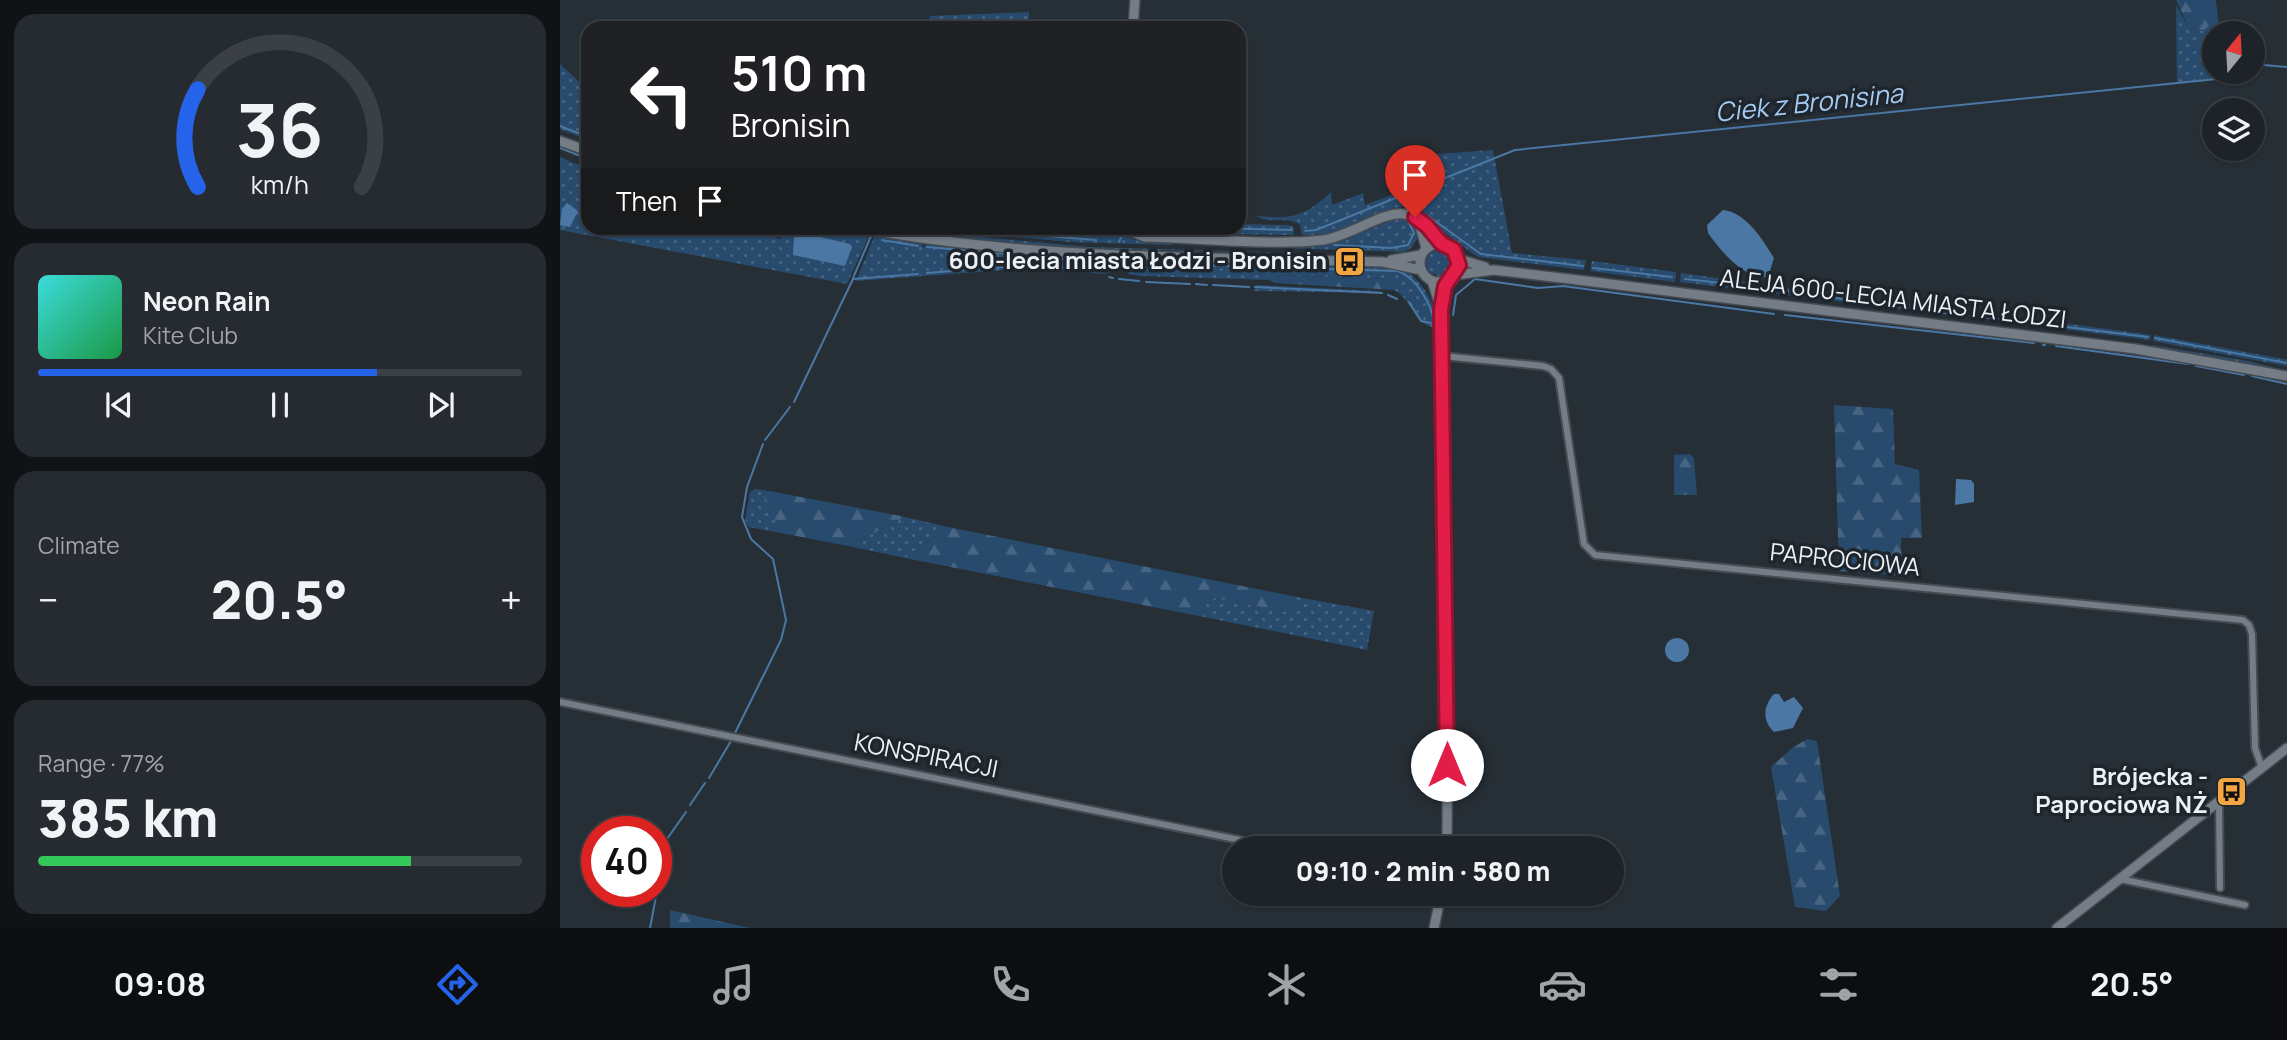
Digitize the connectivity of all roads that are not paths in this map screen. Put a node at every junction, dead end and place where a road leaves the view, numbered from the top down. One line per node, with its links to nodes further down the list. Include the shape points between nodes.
1 (1135, 0): 2 (main road)
2 (1134, 21)
3 (560, 141): 4 (main road)
4 (581, 148)
5 (1419, 220): 7 (main road, via 1396,214 1350,234 1309,241); 8 (main road); 9 (main road)
6 (905, 235): 11 (main road, via 1044,251)
7 (1140, 235)
8 (1441, 243): 9 (main road); 10 (main road)
9 (1424, 252): 11 (main road); 12 (main road)
10 (1459, 259): 13 (main road, ALEJA 600-LECIA MIASTA ŁODZI); 14 (main road)
11 (1382, 262): 12 (main road)
12 (1421, 270): 15 (main road)
13 (1494, 270): 14 (main road, ALEJA 600-LECIA MIASTA ŁODZI); 18 (main road, ALEJA 600-LECIA MIASTA ŁODZI, via 2143,350)
14 (1452, 277): 15 (main road); 16 (main road)
15 (1432, 281): 16 (main road)
16 (1441, 310): 17 (main road)
17 (1442, 356): 21 (street, PAPROCIOWA, via 1543,366 1559,378 1584,544 1595,555 2242,620 2252,634 2255,748); 24 (main road)
18 (2287, 376)
19 (560, 702): 23 (street, KONSPIRACJI)
20 (2287, 748): 21 (main road)
21 (2262, 768): 22 (main road)
22 (2219, 801): 25 (main road); 26 (street)
23 (1222, 836)
24 (1447, 836)
25 (2120, 879): 27 (street); 30 (main road)
26 (2220, 888)
27 (2245, 905)
28 (1439, 906): 29 (main road)
29 (1434, 928)
30 (2057, 928)

